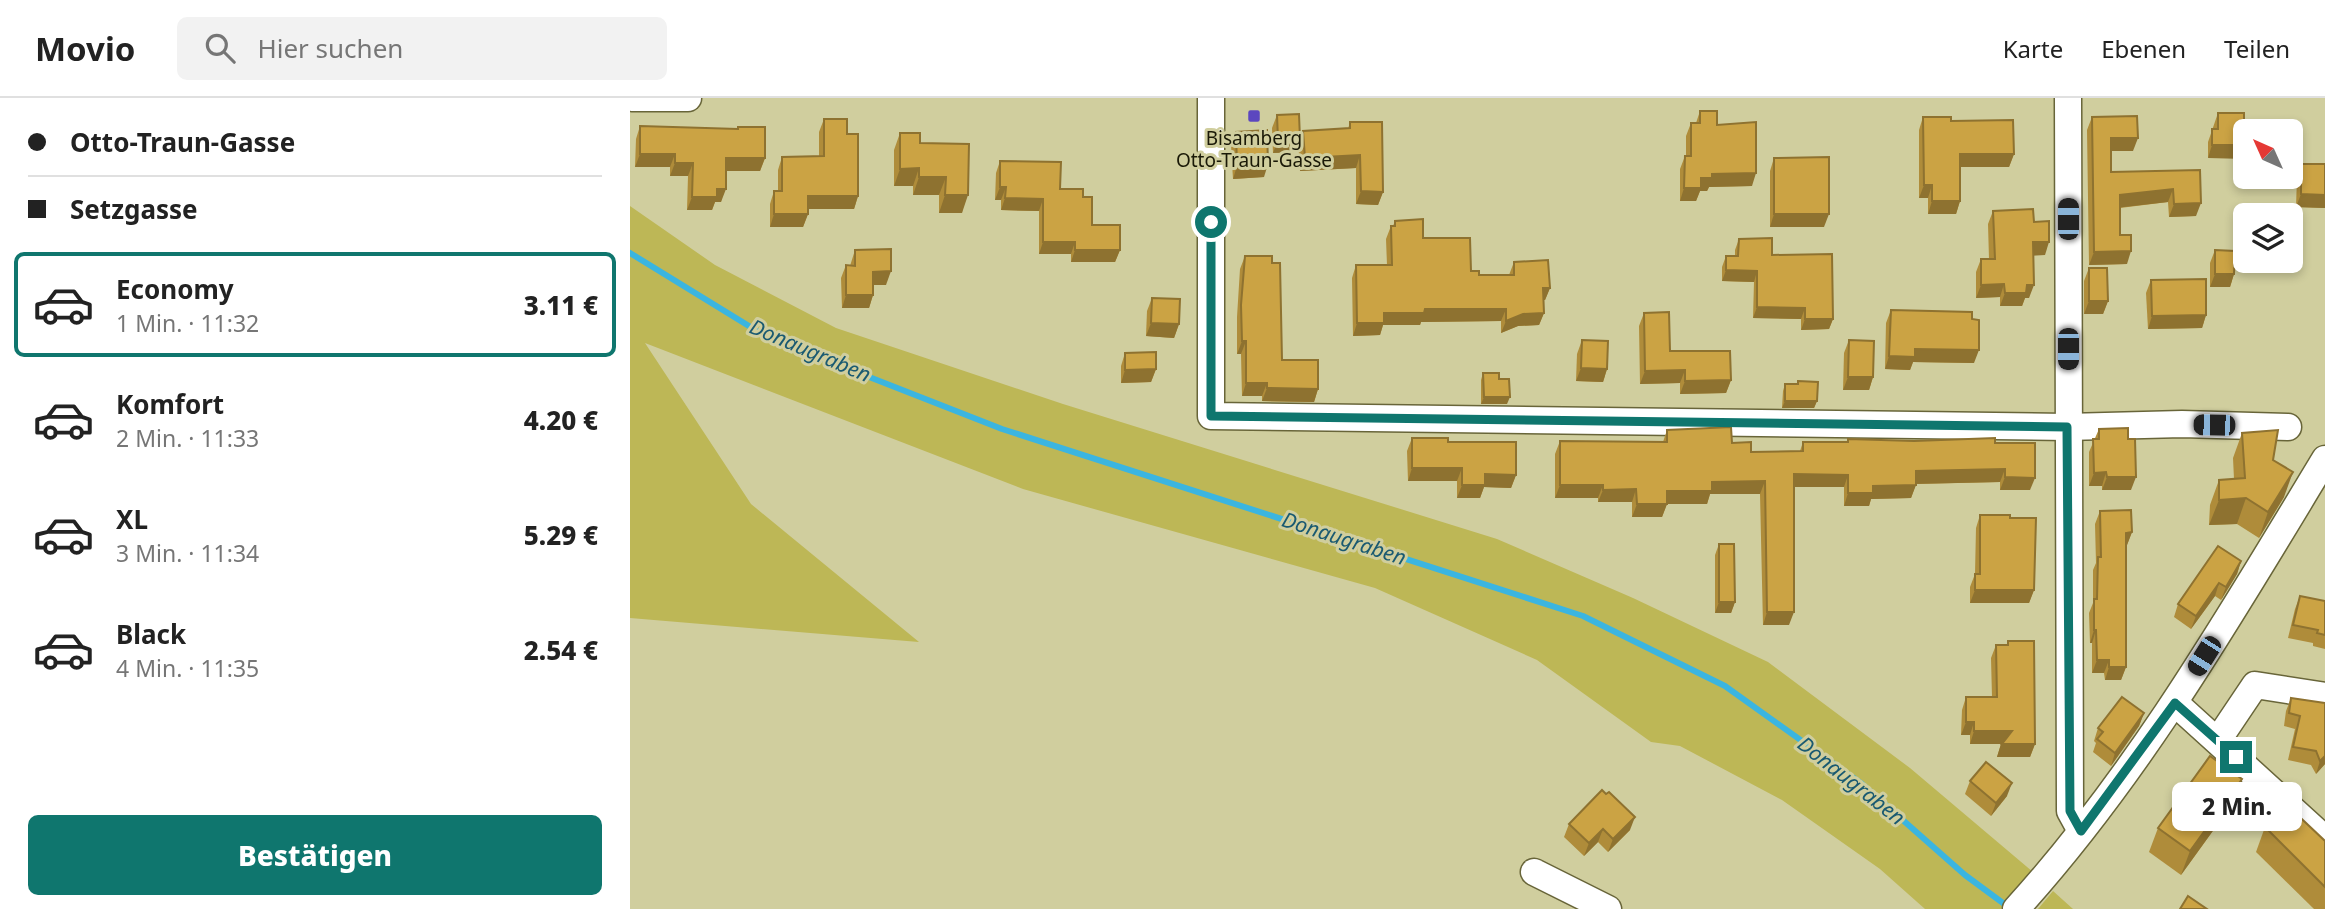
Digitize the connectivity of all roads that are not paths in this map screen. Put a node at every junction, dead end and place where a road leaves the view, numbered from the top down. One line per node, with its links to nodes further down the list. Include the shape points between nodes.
1 (633, 98): 2 (street)
2 (688, 98)
3 (1211, 98): 5 (street, via 1211,416)
4 (2068, 98): 5 (street)
5 (2067, 427): 6 (street); 11 (street, via 2070,811)
6 (2288, 427)
7 (2325, 459): 9 (street)
8 (2325, 696): 10 (street, via 2255,685)
9 (2175, 703): 10 (street); 11 (street)
10 (2218, 740): 12 (street)
11 (2081, 831): 15 (street)
12 (2325, 839)
13 (1534, 872): 14 (street)
14 (1608, 909)
15 (2016, 909)

